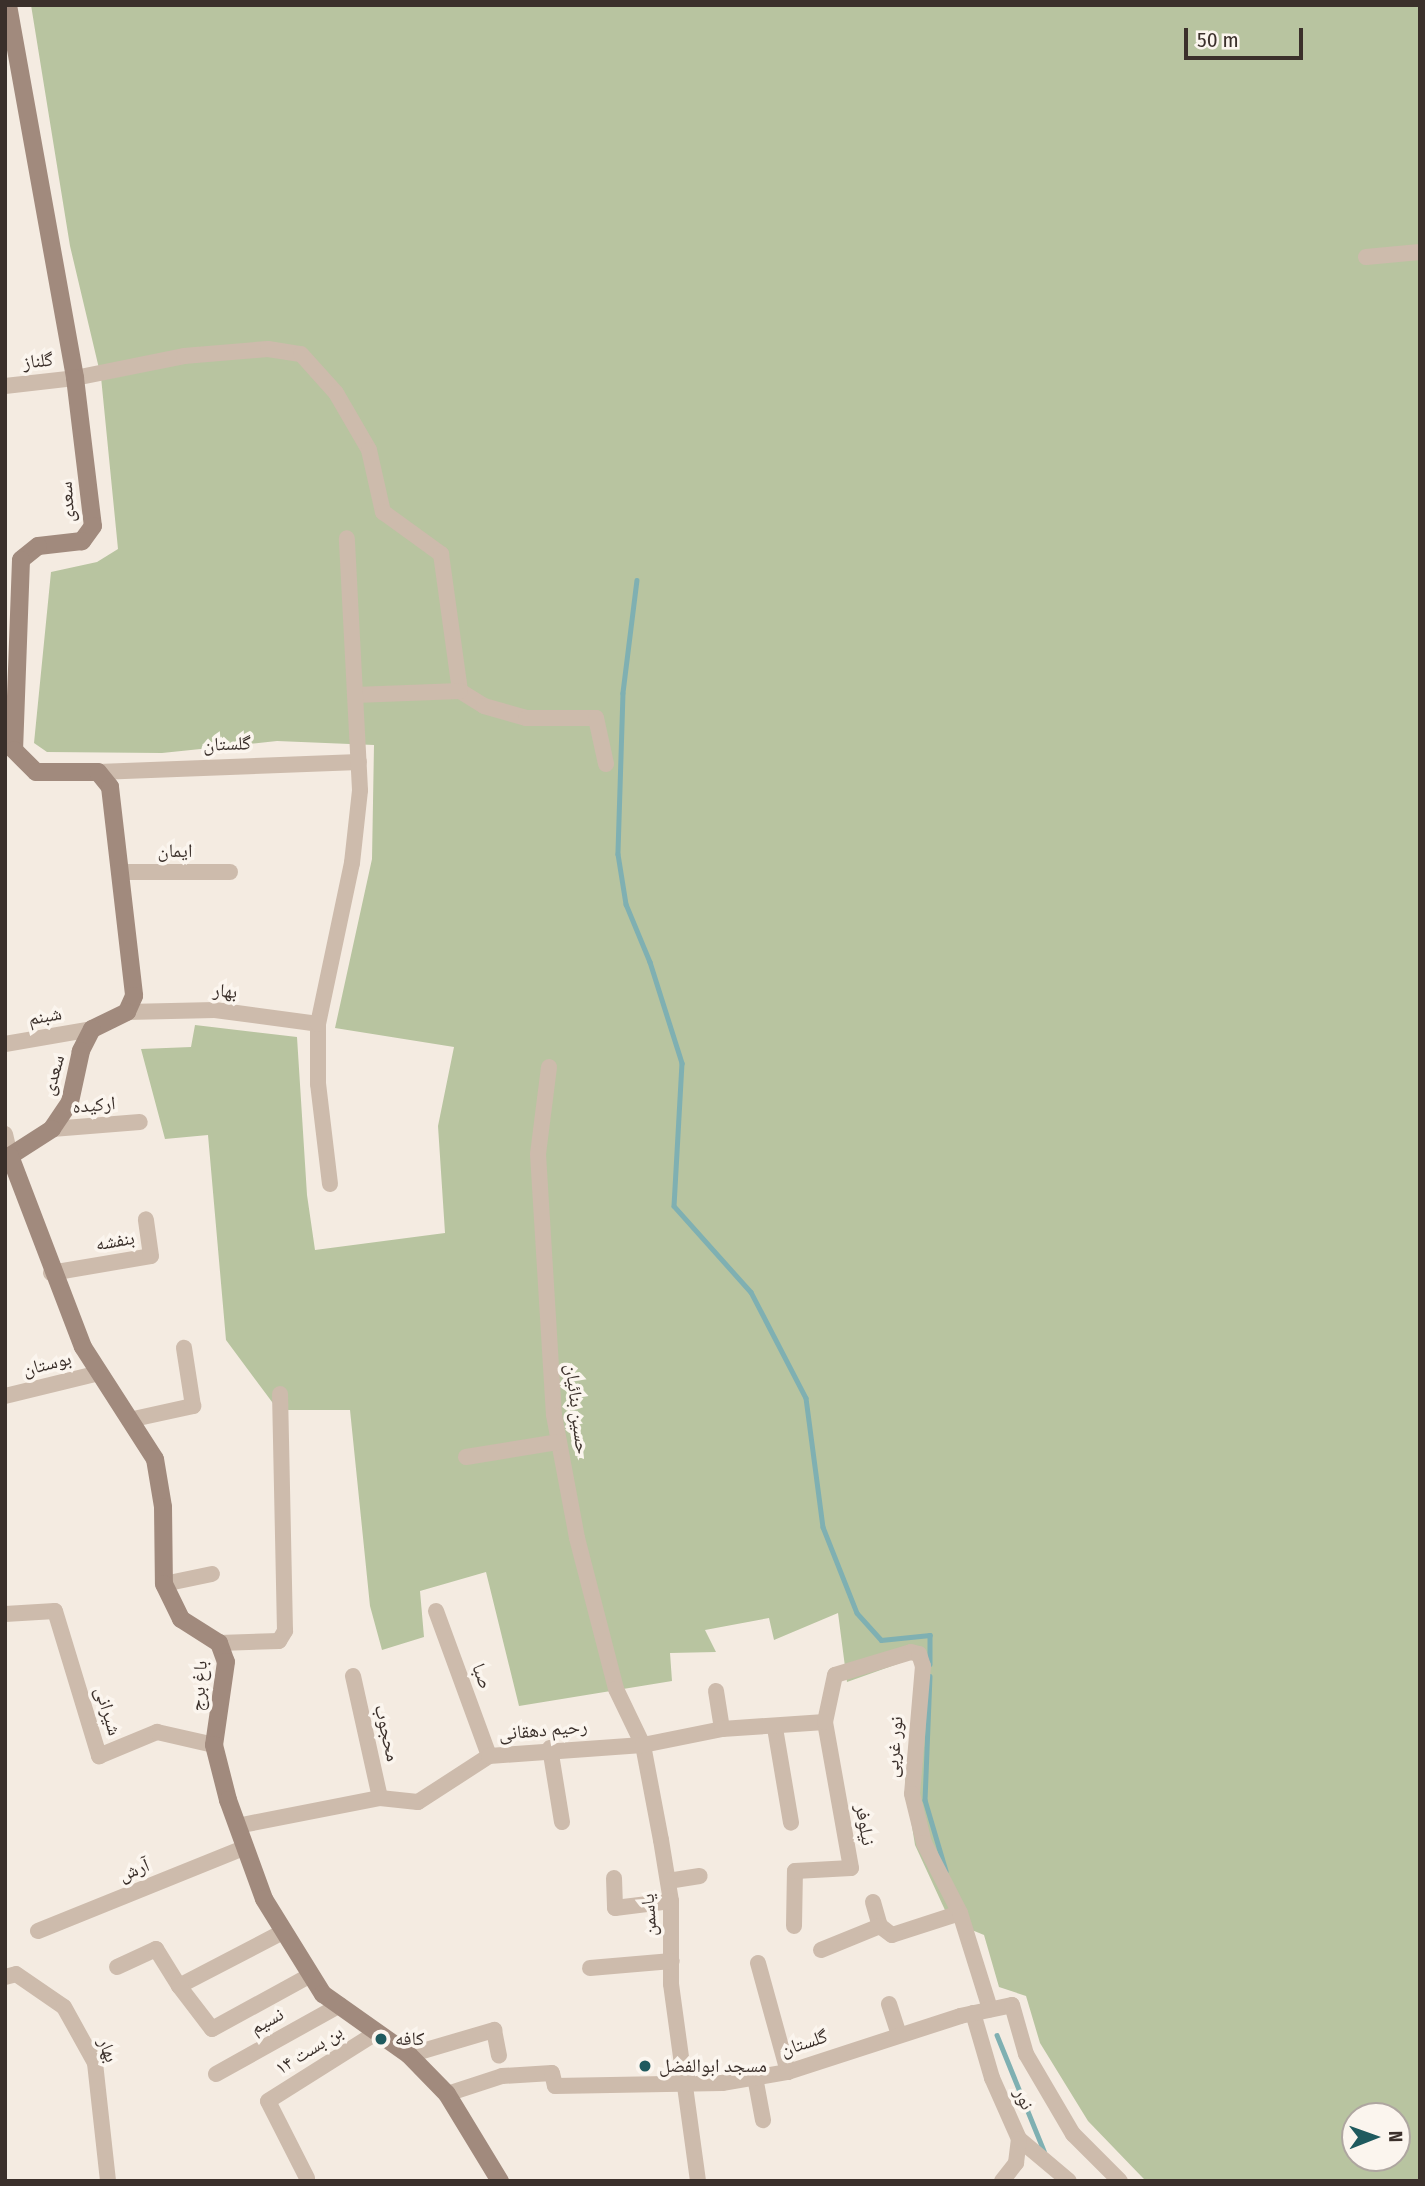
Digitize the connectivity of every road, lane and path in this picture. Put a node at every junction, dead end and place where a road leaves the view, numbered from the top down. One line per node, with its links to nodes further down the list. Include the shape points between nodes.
1 (8, 5): 4 (street, سعدی)
2 (1420, 252): 3 (street)
3 (1366, 257)
4 (75, 379): 5 (street, گلناز); 7 (street, گلناز, via 184,356 268,349 301,354 336,393 369,450 383,512 442,554); 11 (street, سعدی, via 93,527 82,541 38,545 20,560 14,750 36,772)
5 (5, 386)
6 (347, 538): 8 (street)
7 (460, 691): 8 (street); 10 (street, via 484,706 526,718 596,718)
8 (355, 695): 9 (street)
9 (359, 762): 11 (street, گلستان); 15 (street, via 352,863)
10 (606, 764)
11 (98, 772): 12 (street, via 110,787)
12 (120, 872): 13 (street, ایمان); 14 (street, via 134,996)
13 (230, 872)
14 (127, 1012): 15 (street, بهار, via 215,1010); 16 (street)
15 (318, 1024): 23 (street, via 318,1084)
16 (92, 1029): 17 (street, شبنم); 20 (street, سعدی, via 81,1051 70,1102)
17 (5, 1044)
18 (549, 1068): 31 (street, حسین بنائیان, via 538,1154)
19 (140, 1122): 20 (street, ارکیده)
20 (52, 1129): 22 (street, سعدی)
21 (5, 1134): 22 (street)
22 (8, 1157): 25 (street, باغ برج)
23 (330, 1184)
24 (146, 1220): 25 (street, بنفشه, via 150,1256)
25 (51, 1273): 27 (street, باغ برج)
26 (184, 1348): 30 (street, via 193,1406)
27 (99, 1373): 29 (street, بوستان); 30 (street, باغ برج)
28 (280, 1394): 37 (street, via 284,1638)
29 (5, 1396)
30 (130, 1420): 34 (street, باغ برج, via 155,1459 163,1507)
31 (559, 1443): 32 (street); 44 (street, حسین بنائیان, via 577,1538 616,1689)
32 (466, 1457)
33 (212, 1574): 34 (street)
34 (164, 1584): 37 (street, باغ برج, via 181,1619)
35 (436, 1611): 46 (street, صبا)
36 (5, 1614): 43 (street, شیرانی, via 55,1611 99,1756 157,1732)
37 (219, 1643): 43 (street, باغ برج, via 226,1662)
38 (353, 1676): 47 (street, محجوب)
39 (716, 1691): 42 (street)
40 (825, 1722): 41 (street, رحیم دهقانی); 57 (street, نور غربى, via 835,1675 911,1652 923,1659 912,1794 924,1843); 58 (street, نیلوفر, via 851,1868 795,1871)
41 (775, 1728): 42 (street, رحیم دهقانی); 49 (street)
42 (722, 1729): 44 (street, رحیم دهقانی)
43 (214, 1745): 50 (street, باغ برج)
44 (643, 1745): 45 (street, رحیم دهقانی); 54 (street, یاسمن)
45 (550, 1748): 46 (street, رحیم دهقانی); 48 (street)
46 (489, 1756): 47 (street, رحیم دهقانی, via 418,1802)
47 (380, 1798): 50 (street, رحیم دهقانی)
48 (562, 1822)
49 (791, 1824)
50 (237, 1826): 51 (street, باغ برج)
51 (246, 1847): 60 (street, آرش); 61 (street, باغ برج)
52 (700, 1876): 54 (street)
53 (614, 1878): 55 (street, via 615,1908)
54 (668, 1881): 55 (street, یاسمن)
55 (671, 1901): 63 (street, یاسمن)
56 (873, 1902): 59 (street)
57 (960, 1913): 59 (street, via 892,1934); 72 (street, نور غربى)
58 (794, 1926)
59 (880, 1926): 62 (street)
60 (38, 1931)
61 (281, 1933): 67 (street, باغ برج); 69 (street)
62 (821, 1951)
63 (672, 1961): 66 (street); 81 (street, یاسمن)
64 (758, 1964): 78 (street)
65 (117, 1968): 69 (street, via 156,1949)
66 (590, 1968)
67 (309, 1976): 69 (street, via 212,2029); 71 (street, باغ برج, via 323,1994)
68 (5, 1977): 86 (street, بهار, via 16,1974 64,2007 94,2063)
69 (179, 1986)
70 (889, 2004): 75 (street)
71 (340, 2005): 74 (street, باغ برج); 79 (street, نسیم)
72 (990, 2009): 73 (street, گلستان); 91 (street, گلستان, via 1012,2005 1026,2054 1073,2134)
73 (973, 2013): 75 (street, گلستان); 84 (street, نور, via 992,2078)
74 (376, 2033): 76 (street, باغ برج); 85 (street, بن بست ۱۴, via 268,2101)
75 (900, 2034): 78 (street, گلستان)
76 (410, 2055): 77 (street, via 494,2030); 82 (street, باغ برج)
77 (499, 2056)
78 (788, 2072): 80 (street, گلستان)
79 (216, 2074)
80 (755, 2077): 81 (street, گلستان); 83 (street)
81 (682, 2083): 82 (street, گلستان, via 555,2086 552,2073 502,2076); 88 (street, یاسمن)
82 (447, 2094): 87 (street, باغ برج)
83 (762, 2120)
84 (1019, 2139): 89 (street, via 1016,2164); 90 (street, نور)
85 (307, 2178)
86 (108, 2181)
87 (500, 2181)
88 (698, 2181)
89 (1002, 2181)
90 (1069, 2181)
91 (1121, 2181)

